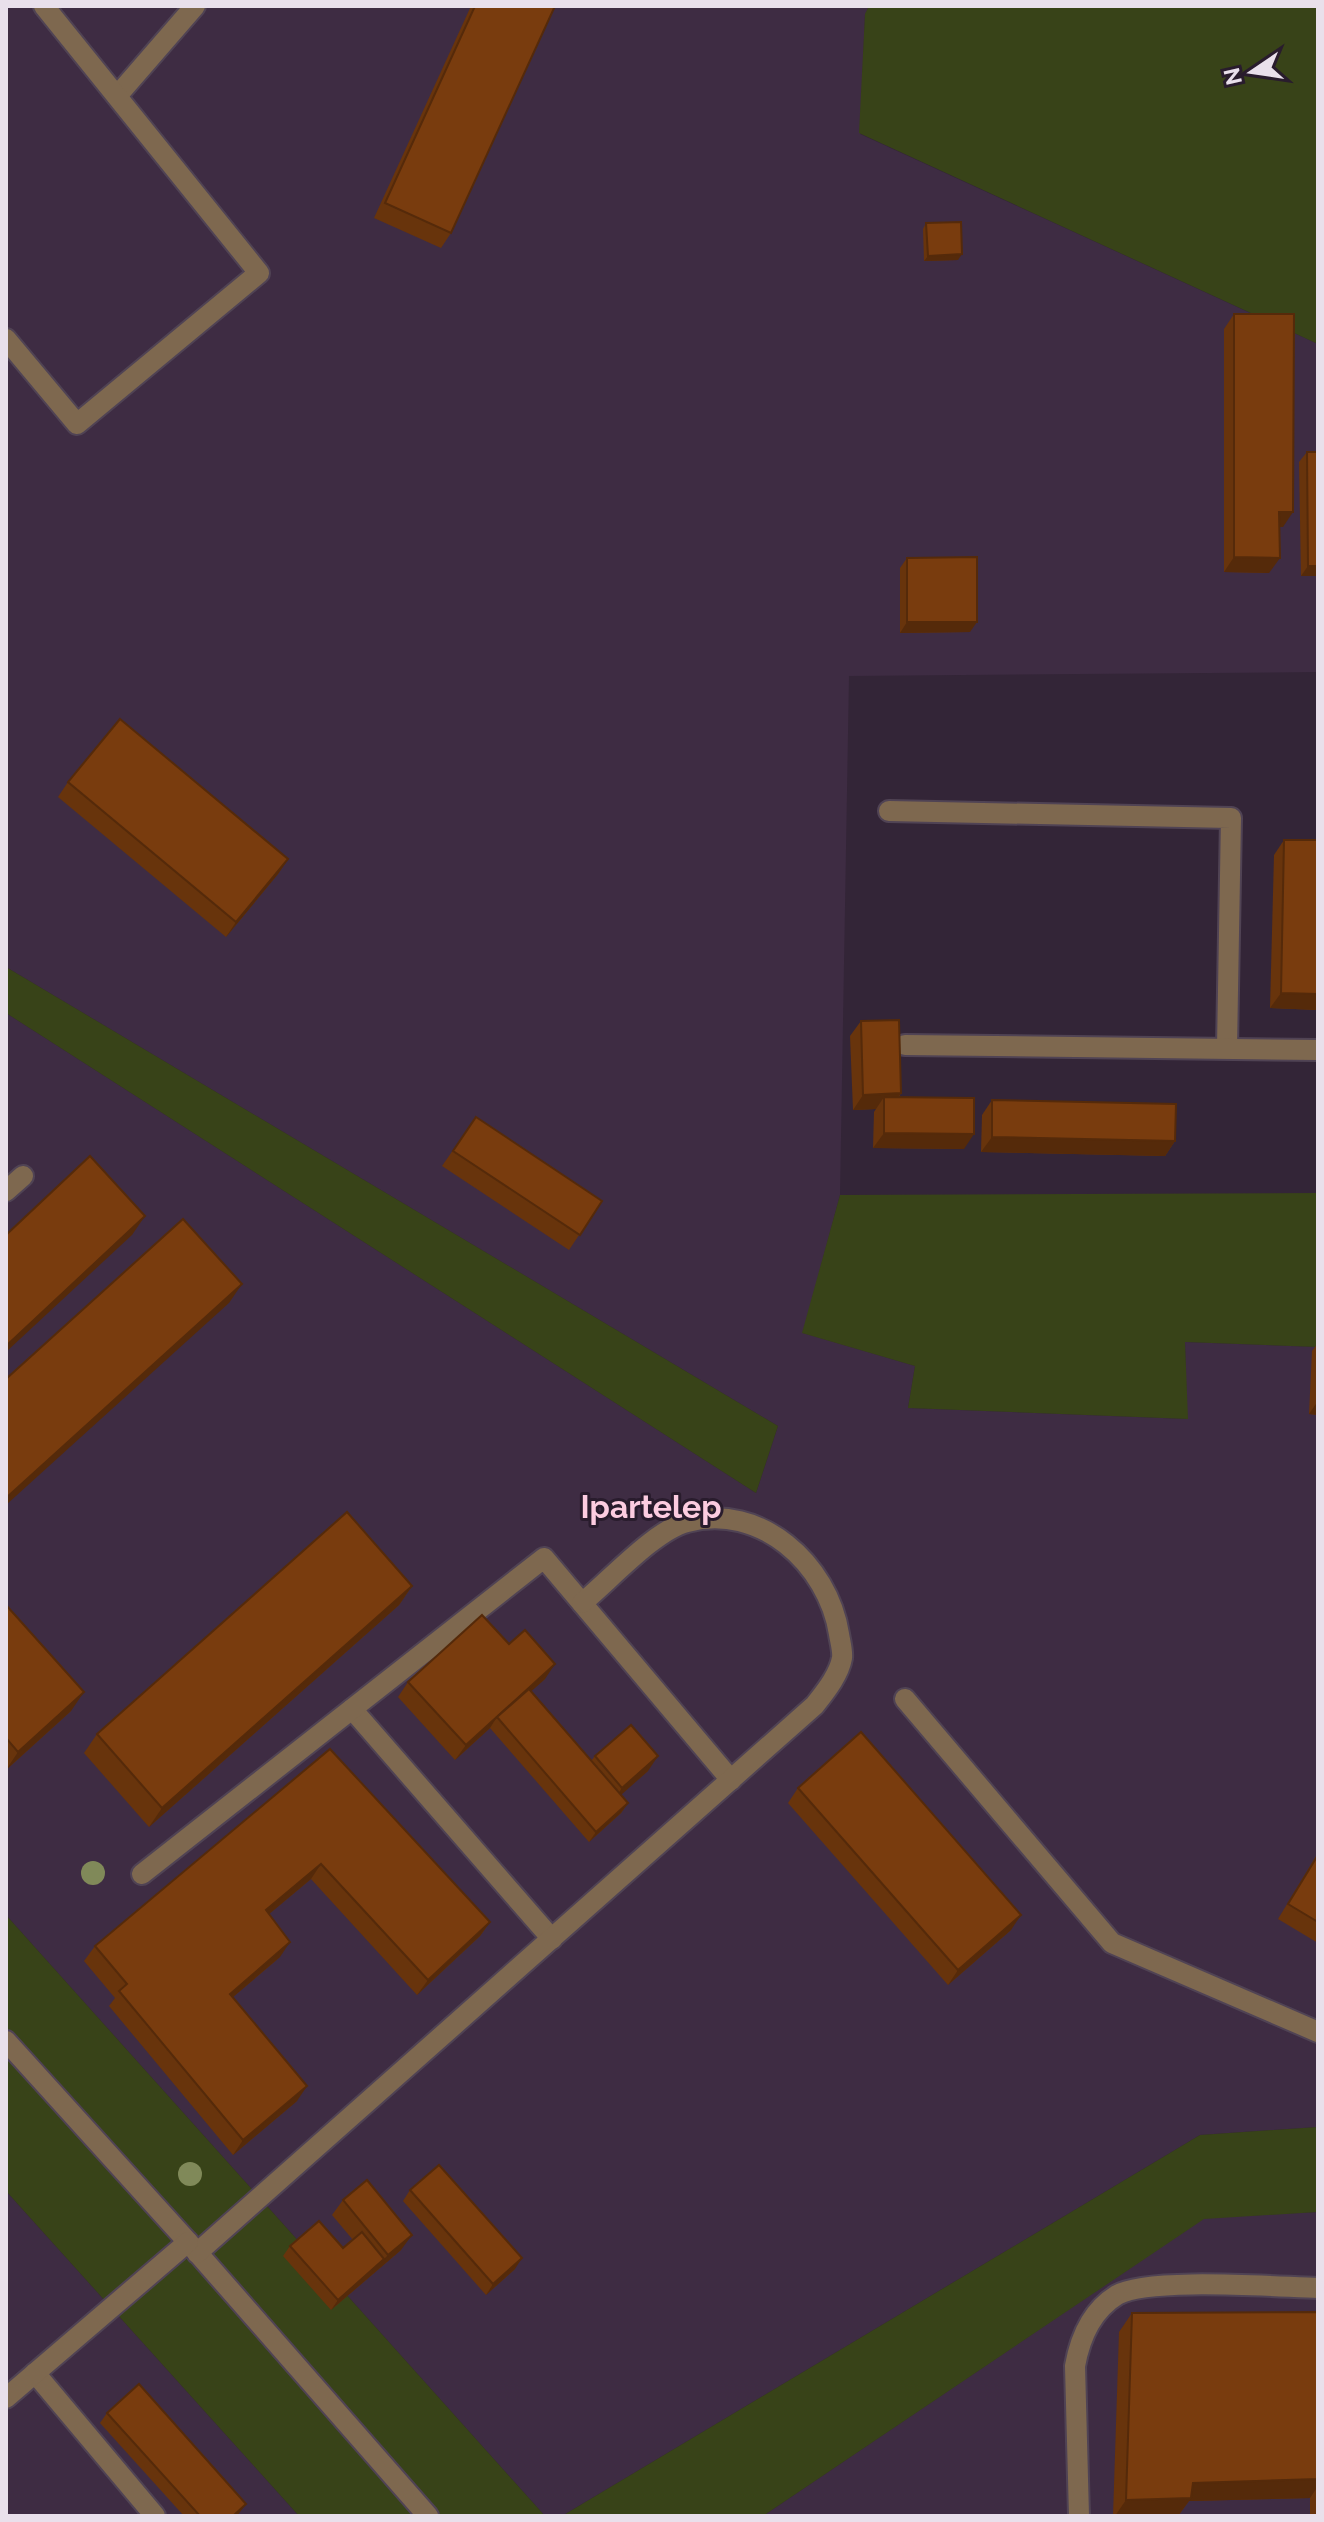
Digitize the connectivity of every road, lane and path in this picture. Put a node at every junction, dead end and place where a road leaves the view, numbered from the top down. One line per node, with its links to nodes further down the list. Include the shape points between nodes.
1 (44, 6): 3 (street)
2 (195, 6): 3 (street)
3 (117, 96): 4 (street, via 259,273 77,424)
4 (6, 339)
5 (889, 811): 7 (street, via 1231,818)
6 (905, 1045): 7 (street)
7 (1227, 1048): 8 (street)
8 (1318, 1050)
9 (23, 1176): 10 (street)
10 (6, 1191)
11 (582, 1603): 13 (street, via 544,1558); 14 (street); 14 (street, via 666,1531 710,1518 732,1517 753,1524 780,1539 808,1566 824,1586 842,1657 815,1705)
12 (905, 1699): 17 (street, via 1112,1943)
13 (352, 1709): 15 (street); 16 (street)
14 (731, 1780): 16 (street)
15 (142, 1874)
16 (552, 1939): 19 (street)
17 (1318, 2032)
18 (6, 2041): 19 (street)
19 (192, 2247): 21 (street); 24 (street)
20 (1318, 2288): 25 (street, via 1160,2285 1120,2293 1103,2306 1080,2343 1075,2366)
21 (35, 2373): 22 (street); 23 (street)
22 (6, 2398)
23 (155, 2516)
24 (428, 2516)
25 (1079, 2516)

